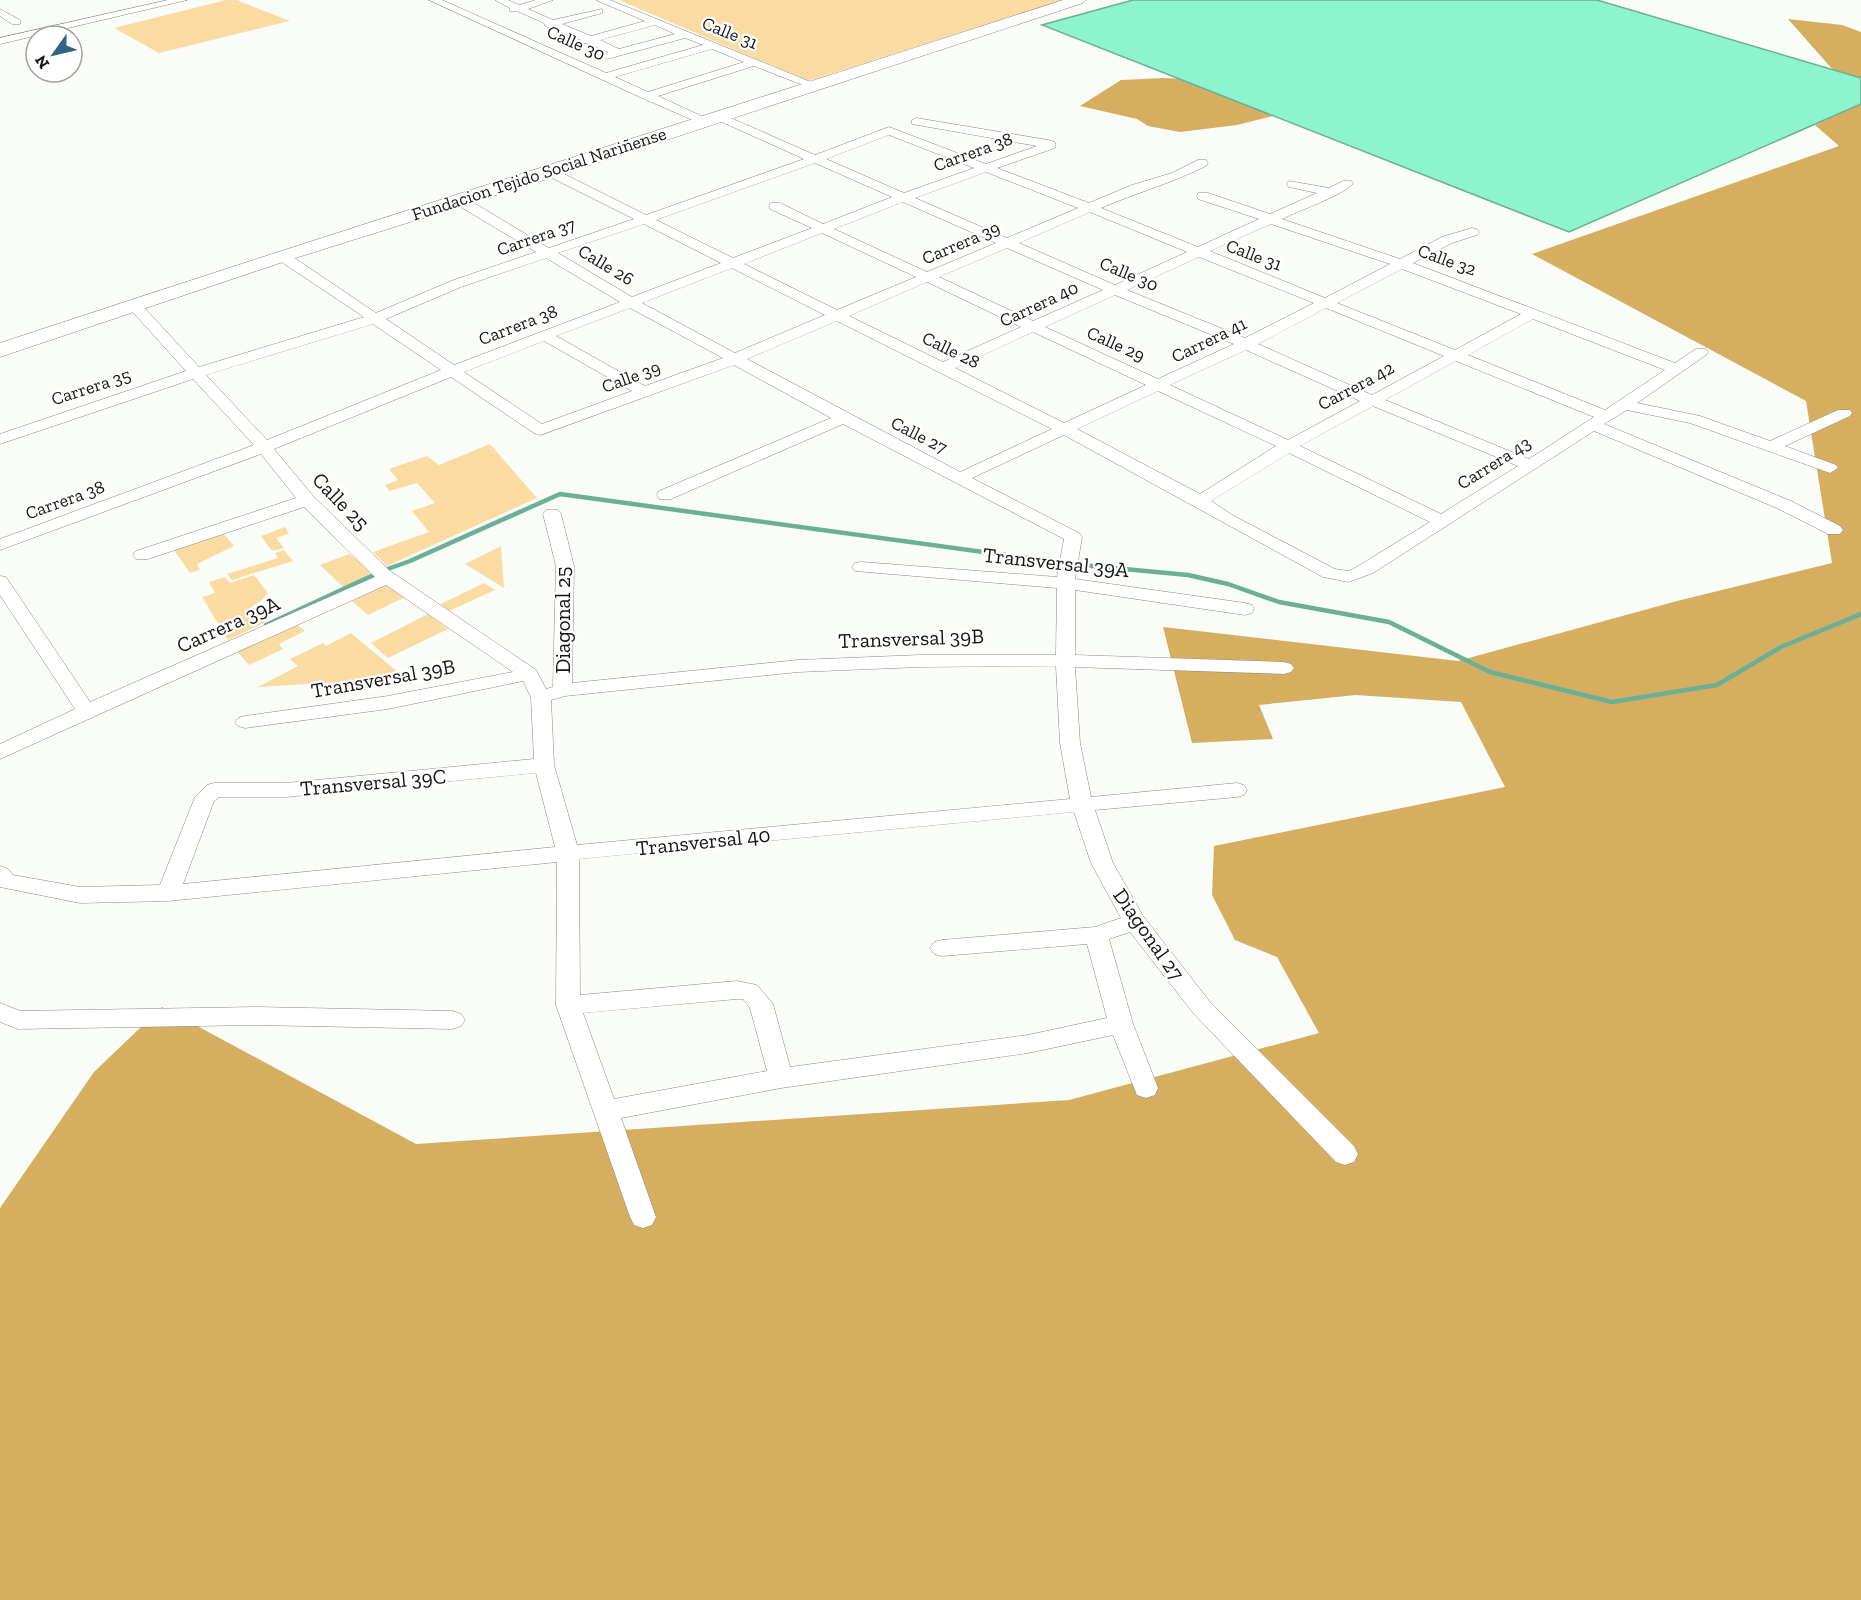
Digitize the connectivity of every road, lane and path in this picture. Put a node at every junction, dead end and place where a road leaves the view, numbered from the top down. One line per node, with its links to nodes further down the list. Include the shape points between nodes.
1 (182, 0): 14 (street)
2 (434, 0): 8 (street, Calle 30)
3 (500, 0): 7 (street)
4 (548, 0): 7 (street)
5 (1078, 0): 23 (main road, Fundacion Tejido Social Nariñense)
6 (600, 5): 9 (street, Calle 31); 10 (street)
7 (518, 8): 8 (street); 10 (street)
8 (472, 18): 16 (street, Calle 30)
9 (655, 22): 12 (street, Calle 31); 13 (street)
10 (553, 23): 11 (street); 13 (street)
11 (534, 29)
12 (686, 34): 15 (street, Calle 31); 17 (street)
13 (590, 40): 16 (street); 17 (street)
14 (0, 41)
15 (713, 45): 18 (street, Calle 31); 20 (street)
16 (548, 52): 19 (street, Calle 30)
17 (619, 53): 19 (street)
18 (754, 62): 22 (street); 23 (street, Calle 31)
19 (578, 64): 21 (street, Calle 30)
20 (646, 64): 21 (street); 22 (street)
21 (604, 76): 24 (street, Calle 30)
22 (689, 82): 24 (street)
23 (812, 85): 25 (main road, Fundacion Tejido Social Nariñense)
24 (646, 96): 25 (street, Calle 30)
25 (710, 119): 28 (street, Calle 30); 31 (main road, Fundacion Tejido Social Nariñense)
26 (916, 122): 30 (street, Carrera 38, via 1051,145)
27 (889, 131): 28 (street, Carrera 37); 30 (street, Calle 31)
28 (815, 159): 36 (street, Calle 30); 40 (street, Carrera 37)
29 (1202, 163): 39 (street, Carrera 39)
30 (987, 169): 36 (street, Carrera 38); 39 (street, Calle 31)
31 (550, 172): 37 (main road, Fundacion Tejido Social Nariñense); 40 (street, Calle 28)
32 (1293, 184): 34 (street)
33 (1347, 184): 34 (street, Carrera 40)
34 (1332, 192): 41 (street, Carrera 40)
35 (1203, 196): 41 (street, Calle 32)
36 (904, 197): 42 (street, Carrera 38); 44 (street, Calle 30)
37 (459, 200): 45 (street, Calle 26); 47 (main road, Fundacion Tejido Social Nariñense)
38 (775, 206): 42 (street, Calle 29)
39 (1090, 208): 44 (street, Carrera 39); 46 (street, Calle 31)
40 (645, 219): 45 (street, Carrera 37); 48 (street, Calle 28)
41 (1266, 219): 46 (street, Carrera 40); 49 (street, Calle 32)
42 (823, 228): 48 (street, Carrera 38); 50 (street, Calle 29)
43 (1472, 232): 49 (street, Carrera 41, via 1447,240)
44 (1009, 243): 50 (street, Carrera 39); 51 (street, Calle 30)
45 (548, 252): 52 (street, Calle 26); 57 (street, Carrera 37, via 456,284)
46 (1195, 252): 51 (street, Carrera 40); 53 (street, Calle 31)
47 (282, 256): 54 (main road, Fundacion Tejido Social Nariñense); 57 (street)
48 (733, 263): 52 (street, Carrera 38); 56 (street, Calle 28)
49 (1402, 264): 53 (street, Carrera 41); 55 (street, Calle 32)
50 (927, 278): 56 (street, Carrera 39); 58 (street, Calle 29)
51 (1113, 289): 58 (street, Carrera 40); 60 (street, Calle 30)
52 (630, 302): 59 (street, Carrera 38); 64 (street, Calle 26)
53 (1327, 302): 60 (street, Carrera 41); 63 (street, Calle 31)
54 (135, 306): 61 (main road, Fundacion Tejido Social Nariñense); 68 (street, Calle 25)
55 (1534, 313): 63 (street, Carrera 42); 66 (street, Calle 32)
56 (836, 315): 64 (street, Carrera 39); 65 (street, Calle 28)
57 (377, 318): 67 (street); 68 (street, Carrera 37)
58 (1031, 327): 65 (street, Carrera 40); 69 (street, Calle 29)
59 (545, 336): 67 (street, Carrera 38); 70 (street)
60 (1246, 344): 69 (street, Carrera 41); 71 (street, Calle 30)
61 (0, 350)
62 (1701, 352): 66 (street, Carrera 43)
63 (1457, 355): 71 (street, Carrera 42); 75 (street, Calle 31)
64 (735, 359): 70 (street, Calle 39); 74 (street, Calle 27)
65 (943, 368): 76 (street, Calle 28)
66 (1675, 368): 72 (street, Carrera 43)
67 (453, 371): 70 (street, Calle 39, via 540,430); 79 (street, Carrera 38)
68 (195, 373): 77 (street, Carrera 35); 79 (street, Calle 25)
69 (1160, 386): 76 (street, Carrera 41); 78 (street, Calle 29)
70 (646, 393)
71 (1371, 400): 78 (street, Carrera 42); 81 (street, Calle 30)
72 (1624, 405): 75 (street, Carrera 43); 80 (street, via 1694,419)
73 (1844, 413): 80 (street)
74 (843, 418): 83 (street, Calle 27); 84 (street)
75 (1599, 421): 81 (street, Carrera 43); 89 (street, Calle 31)
76 (1062, 428): 83 (street, Carrera 41); 86 (street, Calle 28)
77 (0, 439)
78 (1288, 446): 86 (street, Carrera 42); 88 (street, Calle 29)
79 (264, 447): 85 (street, Calle 25); 90 (street, Carrera 38)
80 (1770, 447): 82 (street)
81 (1528, 464): 88 (street, Carrera 43)
82 (1830, 468)
83 (960, 478): 91 (street, Calle 27, via 1073,537)
84 (665, 495)
85 (307, 500): 92 (street); 95 (street, Calle 25)
86 (1200, 501): 94 (street, Calle 28)
87 (552, 514): 102 (street, Diagonal 25, via 565,566 561,678)
88 (1440, 520): 94 (street, Carrera 43, via 1353,577)
89 (1834, 530)
90 (0, 545)
91 (1070, 550): 96 (street, Diagonal 27)
92 (142, 555)
93 (861, 567): 96 (street, Transversal 39A)
94 (1329, 573)
95 (383, 574): 101 (street, Calle 25); 104 (street, Carrera 39A)
96 (1066, 577): 98 (street, Transversal 39A); 99 (street, Diagonal 27)
97 (0, 581): 104 (street)
98 (1245, 609)
99 (1065, 659): 100 (street, Transversal 39B); 102 (street, Transversal 39B, via 798,666); 109 (street, Diagonal 27, via 1070,742)
100 (1284, 668)
101 (529, 674): 103 (street, Calle 25); 105 (street, Transversal 39B, via 414,700)
102 (564, 690): 103 (street, Transversal 39B)
103 (541, 697): 107 (street, Diagonal 25)
104 (86, 711): 106 (street, Carrera 39A)
105 (244, 722)
106 (0, 752)
107 (544, 765): 110 (street, Diagonal 25); 112 (street, Transversal 39C, via 286,790 214,790 205,797)
108 (1237, 790): 109 (street, Transversal 40)
109 (1082, 804): 110 (street, Transversal 40); 113 (street, Diagonal 27, via 1102,863)
110 (568, 853): 112 (street, Transversal 40); 116 (street, Diagonal 25)
111 (2, 883): 112 (street, Transversal 40, via 80,895)
112 (168, 893)
113 (1135, 922): 114 (street); 123 (street, Diagonal 27, via 1202,1008)
114 (1096, 935): 115 (street); 119 (street)
115 (942, 948)
116 (568, 1005): 120 (street, via 749,991 761,1004); 122 (street, Diagonal 25)
117 (0, 1012): 118 (street, via 18,1020 256,1016)
118 (453, 1020)
119 (1121, 1024): 120 (street, via 1028,1044); 121 (street)
120 (781, 1078): 122 (street)
121 (1146, 1088)
122 (606, 1111): 124 (street, Diagonal 25)
123 (1345, 1154)
124 (643, 1217)

